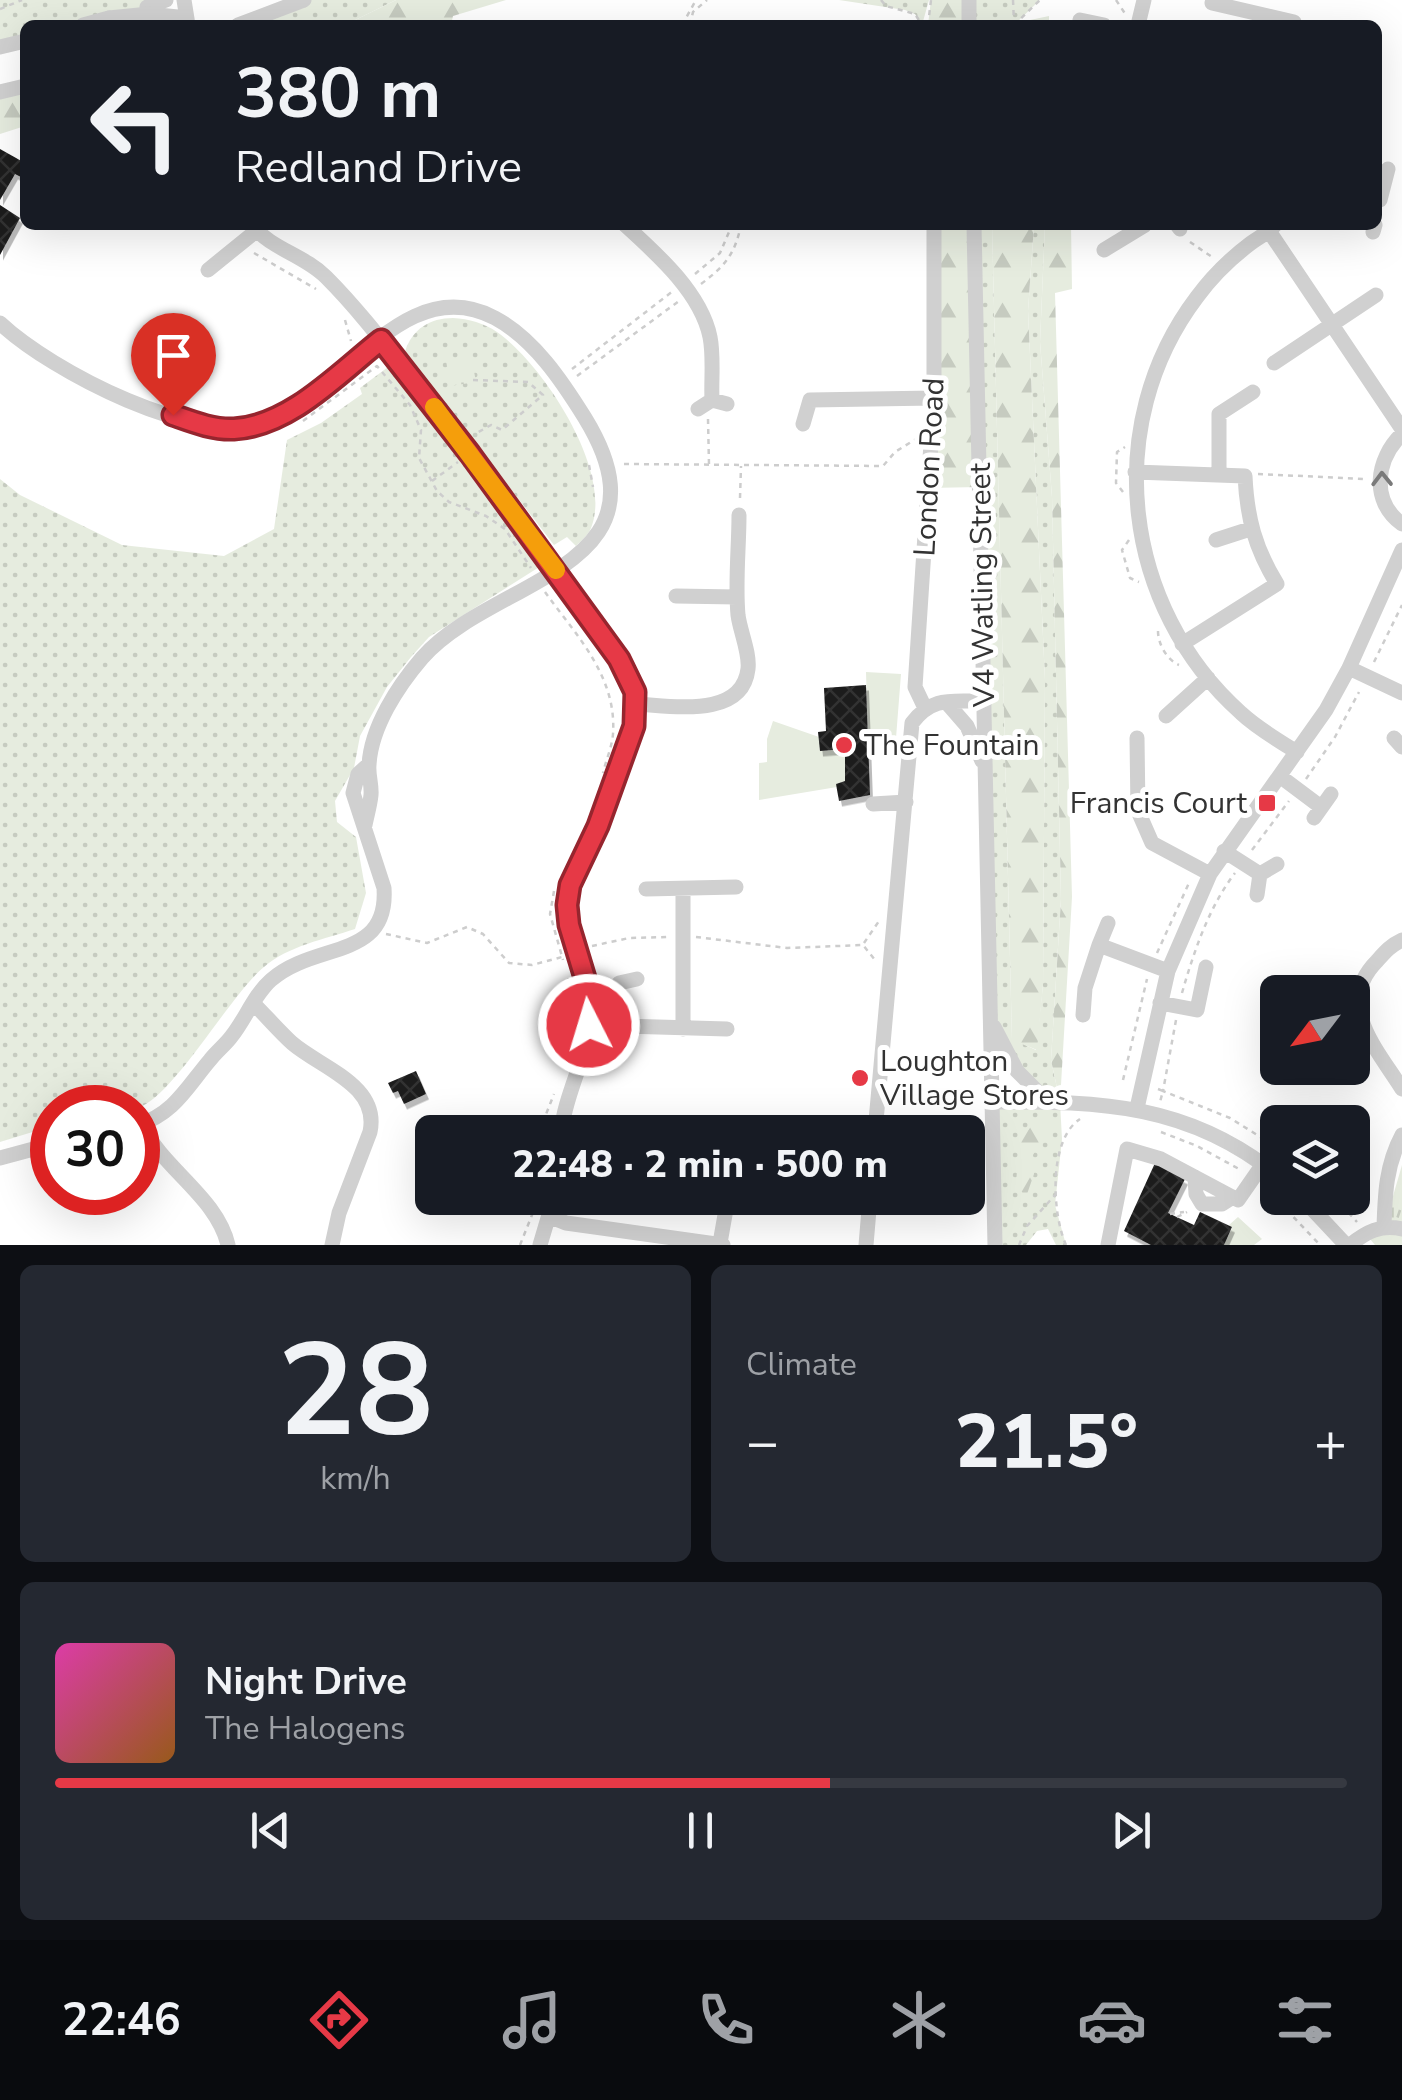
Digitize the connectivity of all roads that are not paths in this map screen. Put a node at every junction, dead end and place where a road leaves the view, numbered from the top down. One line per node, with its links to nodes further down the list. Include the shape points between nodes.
1 (166, 0): 5 (street)
2 (304, 0): 4 (street)
3 (1212, 3): 6 (street)
4 (283, 8): 9 (street); 10 (street)
5 (148, 10): 7 (street, bridge); 8 (street)
6 (1259, 13): 11 (street)
7 (102, 20)
8 (183, 20)
9 (251, 20)
10 (266, 20)
11 (1286, 20)
12 (1388, 169): 13 (street)
13 (1382, 190)
14 (252, 230): 23 (street)
15 (257, 230): 27 (street, via 322,272)
16 (630, 230): 33 (street, via 702,316 710,338)
17 (934, 230): 31 (street, London Road)
18 (974, 230): 50 (street, V4 Watling Street)
19 (1137, 230): 22 (street)
20 (1269, 230): 36 (street, via 1196,297 1169,342 1139,426)
21 (1273, 230): 26 (street)
22 (1104, 250)
23 (208, 270)
24 (1376, 296): 26 (street)
25 (0, 323): 27 (street, via 56,364 116,394 202,426 234,429 269,422)
26 (1332, 324): 28 (street); 35 (street)
27 (381, 340): 43 (street); 43 (street, via 422,311 471,308 500,320 565,385 592,429 613,491 602,526 584,552)
28 (1274, 363)
29 (810, 380): 32 (street)
30 (1253, 392): 37 (street, via 1218,414)
31 (934, 398): 32 (street); 53 (street, London Road, via 915,687)
32 (810, 400): 34 (street)
33 (711, 404)
34 (803, 424)
35 (1402, 431): 39 (street, one-way to 35, via 1379,483 1382,463)
36 (1135, 472): 37 (street); 46 (street, via 1144,558)
37 (1219, 475): 40 (street, via 1246,476)
38 (739, 515): 45 (street)
39 (1402, 524)
40 (1250, 529): 41 (street); 46 (street, via 1277,584)
41 (1216, 540)
42 (1402, 550): 47 (street)
43 (556, 570): 52 (street, via 619,659); 78 (street, via 422,658 386,711 353,793 384,888 375,932 286,968)
44 (676, 596): 45 (street)
45 (737, 597): 52 (street, via 748,668 740,687 724,702 703,706)
46 (1182, 644): 48 (street)
47 (1349, 668): 49 (street); 56 (street)
48 (1204, 682): 54 (street); 56 (street)
49 (1401, 689)
50 (985, 701): 51 (street); 57 (street, V4 Watling Street)
51 (947, 702): 53 (street); 57 (street, via 967,726)
52 (635, 704): 77 (street, via 621,768 570,885 569,925)
53 (924, 706): 59 (street, London Road, via 912,723)
54 (1166, 716)
55 (1136, 738): 64 (street, via 1138,811 1152,844)
56 (1297, 752): 58 (street)
57 (986, 769): 81 (street, V4 Watling Street)
58 (1281, 777): 61 (street); 62 (street)
59 (906, 802): 60 (street); 91 (street, London Road)
60 (873, 804)
61 (1322, 806)
62 (1224, 850): 64 (street); 65 (street)
63 (1277, 864): 65 (street)
64 (1210, 874): 74 (street)
65 (1260, 874): 69 (street)
66 (736, 888): 68 (street)
67 (646, 889): 68 (street)
68 (683, 889): 83 (street)
69 (1257, 895)
70 (1108, 923): 72 (street)
71 (1402, 940): 75 (street)
72 (1099, 945): 74 (street); 80 (street)
73 (1206, 967): 79 (street, via 1197,1010)
74 (1168, 971): 79 (street)
75 (1366, 975)
76 (637, 980): 77 (street)
77 (588, 988): 82 (street)
78 (254, 1003): 92 (street, via 180,1100); 109 (street, via 294,1044 359,1089 369,1106 370,1132)
79 (1160, 1003): 89 (street)
80 (1083, 1015)
81 (992, 1024): 87 (street, V4 Watling Street); 88 (street, via 1017,1071)
82 (589, 1025): 83 (street); 90 (street)
83 (683, 1029): 84 (street)
84 (727, 1029)
85 (1370, 1041): 86 (street)
86 (1402, 1090)
87 (993, 1102): 88 (street); 112 (street, V4 Watling Street)
88 (1048, 1102): 89 (street)
89 (1137, 1108): 97 (street, via 1220,1138)
90 (563, 1115)
91 (877, 1115)
92 (160, 1116)
93 (1402, 1135): 104 (street, via 1385,1186)
94 (30, 1150): 96 (street)
95 (160, 1155): 108 (street, via 214,1214)
96 (0, 1158)
97 (1260, 1162)
98 (1260, 1168): 113 (street, via 1238,1200 1127,1149)
99 (551, 1215): 103 (street)
100 (726, 1215): 107 (street)
101 (869, 1215): 111 (street)
102 (1319, 1215): 114 (street)
103 (550, 1218): 106 (street); 110 (street)
104 (1384, 1227): 105 (street); 114 (street)
105 (1402, 1228)
106 (615, 1238): 107 (street)
107 (721, 1244)
108 (228, 1245)
109 (332, 1245)
110 (540, 1245)
111 (866, 1245)
112 (994, 1245)
113 (1108, 1245)
114 (1348, 1245)

